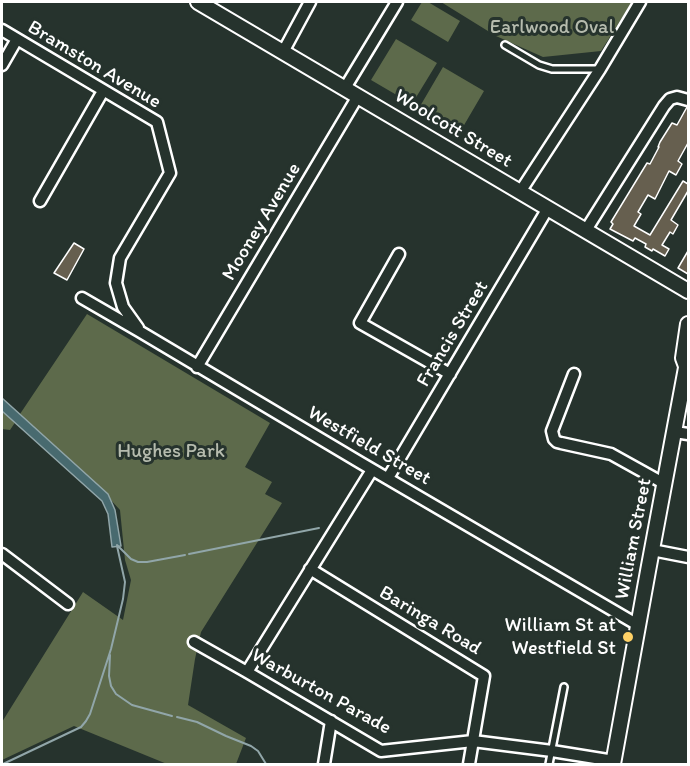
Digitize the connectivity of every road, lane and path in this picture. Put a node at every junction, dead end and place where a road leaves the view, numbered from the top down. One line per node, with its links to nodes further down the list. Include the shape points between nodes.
1 (198, 2): 8 (street, Woolcott Street)
2 (310, 2): 8 (street)
3 (397, 2): 11 (street)
4 (640, 2): 10 (street)
5 (2, 30): 6 (street, Bramston Avenue)
6 (16, 39): 9 (street); 12 (street, Bramston Avenue)
7 (505, 45): 10 (lane, via 552,69)
8 (283, 52): 11 (street, Woolcott Street)
9 (2, 65)
10 (600, 69): 15 (street)
11 (345, 88): 13 (street, Woolcott Street)
12 (103, 91): 16 (street); 23 (street, Bramston Avenue, via 157,122 170,173 120,258 116,283 123,307)
13 (358, 96): 15 (street, Woolcott Street); 25 (street, Mooney Avenue)
14 (687, 99): 18 (street, via 670,99 664,106)
15 (520, 192): 17 (street, Woolcott Street)
16 (40, 201)
17 (548, 208): 18 (street, Woolcott Street); 26 (street, Francis Street)
18 (585, 230): 20 (street, Woolcott Street)
19 (399, 254): 26 (street, via 360,323)
20 (686, 290)
21 (82, 298): 23 (street, Westfield Street)
22 (688, 324): 24 (street, William Street, via 683,357)
23 (139, 331): 25 (street, Westfield Street)
24 (687, 363): 28 (street, William Street)
25 (197, 367): 29 (street, Westfield Street)
26 (450, 374): 30 (street, Francis Street)
27 (574, 374): 31 (street, via 552,431 554,439 611,454)
28 (682, 433): 31 (street, William Street)
29 (372, 470): 30 (street, Westfield Street); 35 (street)
30 (388, 478): 37 (street, Westfield Street)
31 (665, 484): 32 (street, William Street)
32 (652, 550): 34 (street); 37 (street, William Street)
33 (2, 554): 36 (street)
34 (688, 557)
35 (310, 569): 39 (street); 42 (street, Baringa Road, via 484,676)
36 (68, 604)
37 (638, 625): 44 (street, William Street)
38 (194, 642): 39 (street, Warburton Parade)
39 (247, 672): 41 (street, Warburton Parade)
40 (564, 687): 43 (lane)
41 (331, 721): 42 (street, Warburton Parade, via 381,750); 45 (street)
42 (473, 741): 43 (street, Warburton Parade); 46 (street, Baringa Road)
43 (552, 751): 44 (street, Warburton Parade); 47 (lane)
44 (614, 763)
45 (324, 765)
46 (469, 765)
47 (549, 765)

